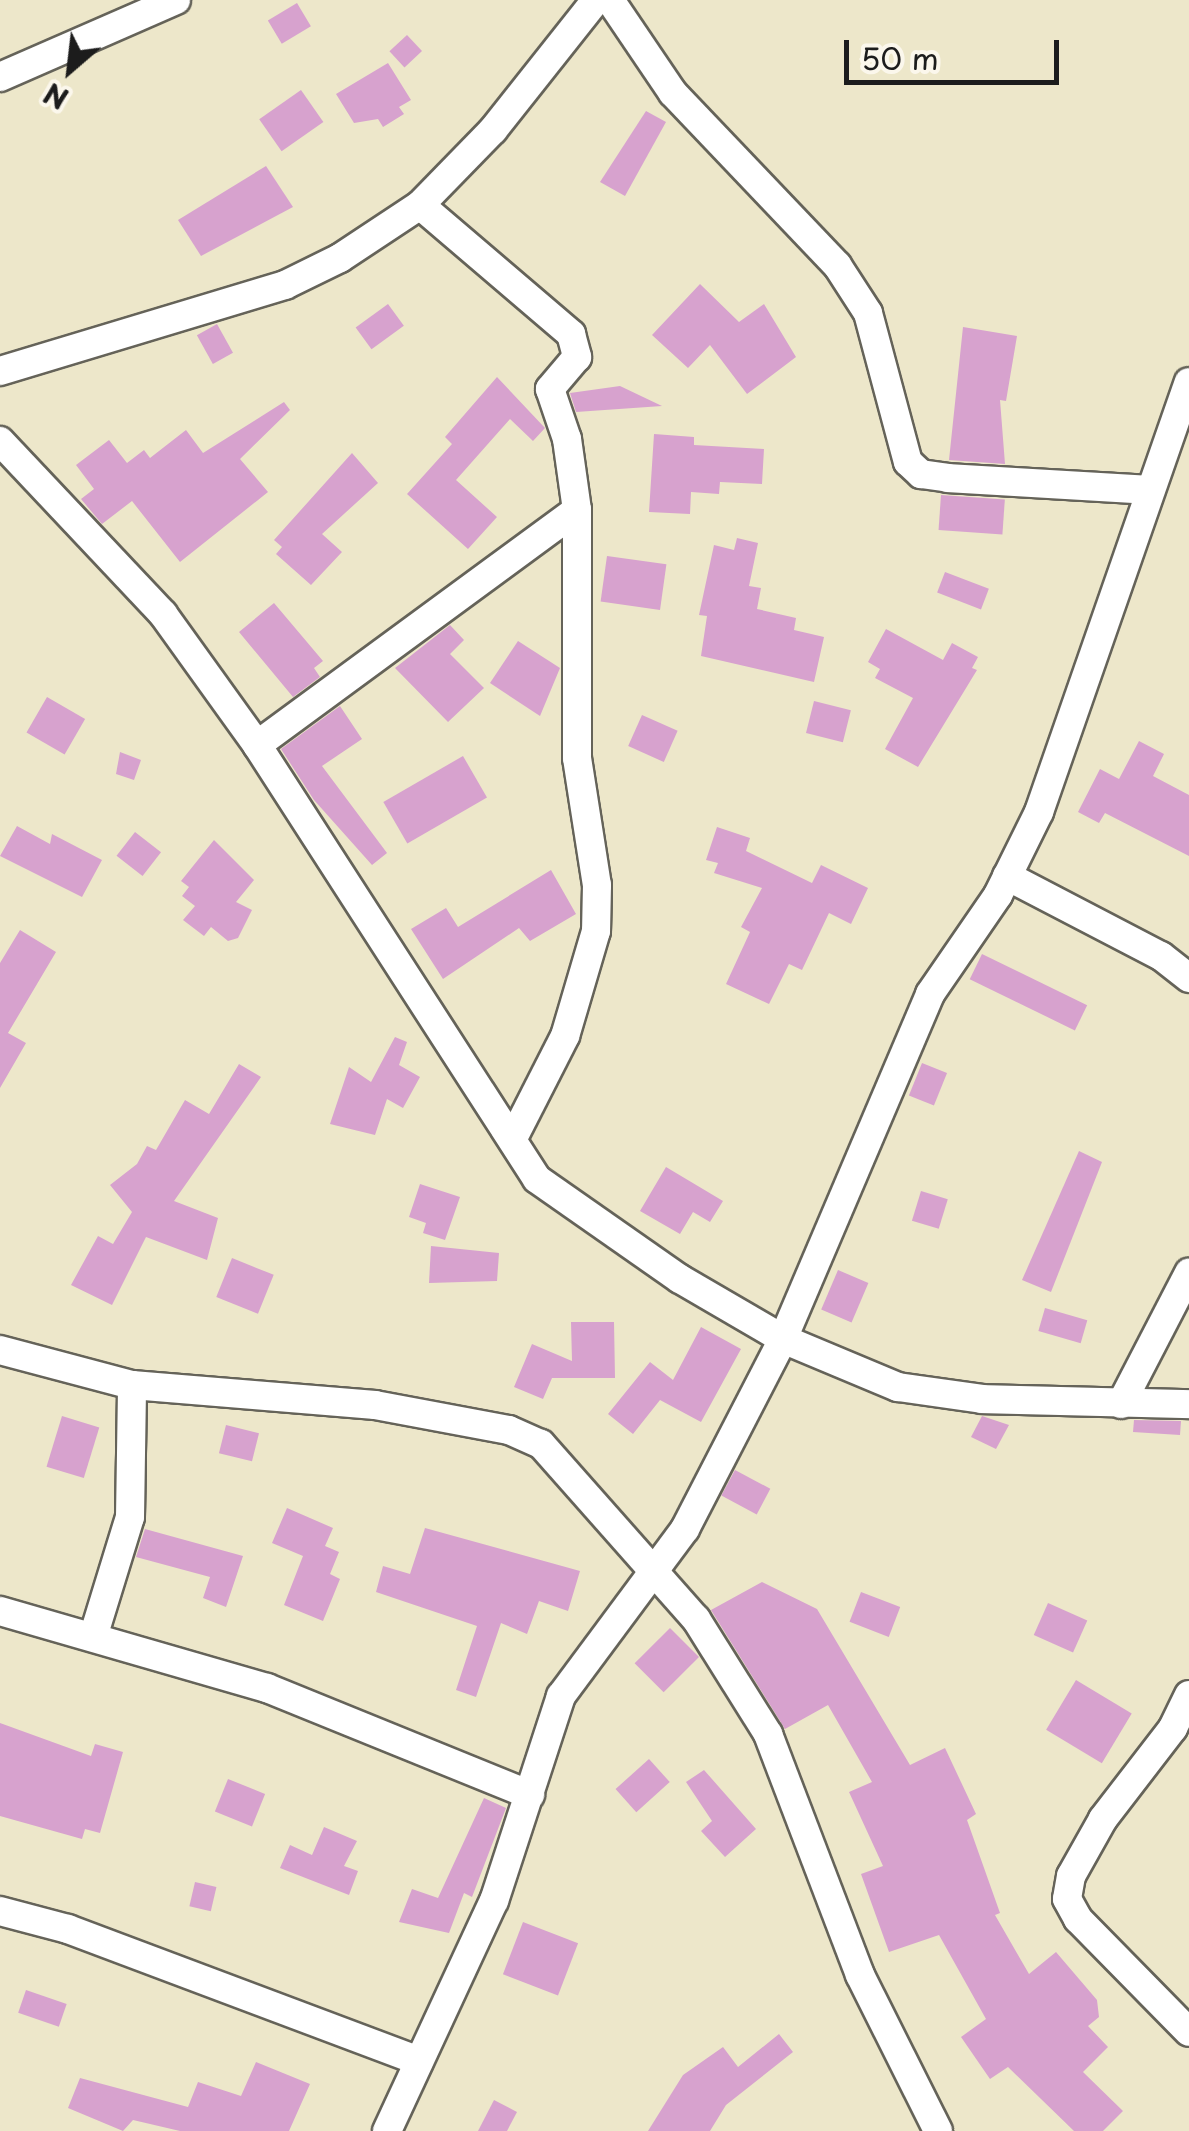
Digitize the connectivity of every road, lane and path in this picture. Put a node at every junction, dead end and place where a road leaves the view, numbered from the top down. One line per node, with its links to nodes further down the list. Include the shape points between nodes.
1 (176, 0): 4 (street)
2 (596, 0): 5 (street, via 493,130)
3 (610, 0): 9 (street, via 673,93 837,265 868,313 908,462 921,474)
4 (0, 77)
5 (420, 205): 6 (street, via 286,286); 10 (street, via 570,334 576,357 550,389 568,439)
6 (0, 371)
7 (1189, 382): 9 (street)
8 (0, 441): 11 (street, via 138,585)
9 (1150, 490): 12 (street, via 1094,667 1039,812)
10 (577, 510): 11 (street); 14 (street, via 577,758 597,886 596,931 564,1036)
11 (257, 745): 14 (street)
12 (1006, 876): 13 (street, via 1161,956); 16 (street, via 930,994)
13 (1189, 978)
14 (513, 1138): 16 (street, via 537,1179 680,1280)
15 (1189, 1273): 19 (street)
16 (783, 1339): 19 (street, via 898,1388 982,1400); 21 (street)
17 (0, 1350): 18 (street)
18 (132, 1385): 21 (street, via 336,1400 508,1430 563,1463); 23 (street, via 130,1516)
19 (1121, 1404): 20 (street)
20 (1189, 1404)
21 (658, 1572): 25 (street, via 560,1696); 30 (street, via 768,1734 860,1975)
22 (0, 1611): 23 (street)
23 (94, 1634): 25 (street, via 267,1688)
24 (1189, 1695): 27 (street, via 1174,1728 1104,1818 1067,1898 1078,1919)
25 (530, 1795): 28 (street, via 494,1901)
26 (0, 1911): 28 (street, via 68,1929)
27 (1189, 2032)
28 (419, 2061): 29 (street)
29 (388, 2131)
30 (938, 2131)

